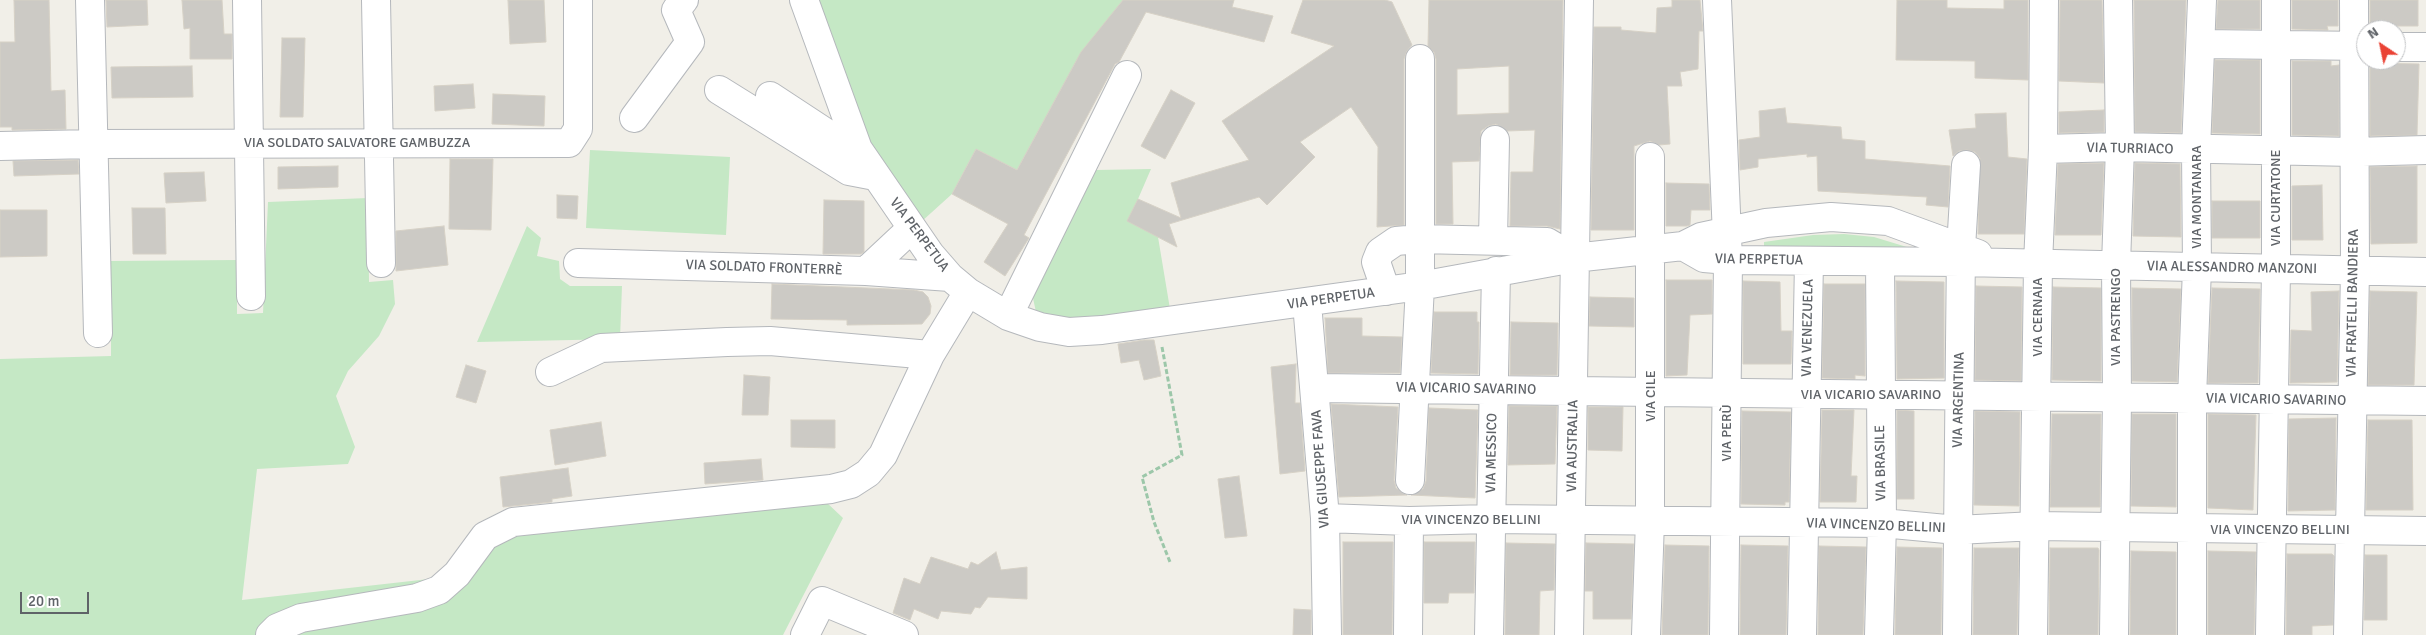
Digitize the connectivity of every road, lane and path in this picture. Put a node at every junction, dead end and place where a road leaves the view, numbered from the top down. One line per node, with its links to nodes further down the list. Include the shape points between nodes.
1 (90, 0): 29 (street)
2 (247, 0): 28 (street)
3 (376, 0): 27 (street)
4 (578, 0): 27 (street, VIA SOLDATO SALVATORE GAMBUZZA, via 578,129 569,142)
5 (684, 0): 25 (street, via 676,10 690,42)
6 (804, 0): 32 (street, VIA PERPETUA)
7 (1579, 0): 48 (street, VIA AUSTRALIA)
8 (1717, 0): 42 (street, VIA PERÙ)
9 (2044, 0): 33 (street, VIA CERNAIA)
10 (2118, 0): 31 (street, VIA PASTRENGO)
11 (2202, 0): 15 (street, VIA MONTANARA)
12 (2276, 0): 16 (street, VIA CURTATONE)
13 (2354, 0): 14 (street, VIA FRATELLI BANDIERA)
14 (2357, 20)
15 (2202, 44): 16 (street); 35 (street, VIA MONTANARA)
16 (2276, 45): 17 (street); 34 (street, VIA CURTATONE)
17 (2356, 46)
18 (2406, 46): 19 (street)
19 (2426, 47)
20 (1420, 59): 43 (street)
21 (2358, 70): 37 (street, VIA FRATELLI BANDIERA)
22 (1127, 75): 67 (street)
23 (719, 90): 40 (street, via 848,171)
24 (770, 96): 32 (street, via 836,141)
25 (634, 118)
26 (1495, 140): 44 (street)
27 (379, 142): 28 (street, VIA SOLDATO SALVATORE GAMBUZZA); 53 (street)
28 (249, 143): 29 (street, VIA SOLDATO SALVATORE GAMBUZZA); 65 (street)
29 (93, 144): 30 (street, VIA SOLDATO SALVATORE GAMBUZZA); 69 (street)
30 (0, 146)
31 (2120, 147): 33 (street, VIA TURRIACO); 35 (street, VIA TURRIACO); 55 (street, VIA PASTRENGO)
32 (858, 149): 40 (street, VIA PERPETUA)
33 (2043, 149): 54 (street, VIA CERNAIA)
34 (2275, 149): 35 (street, VIA TURRIACO); 37 (street, VIA TURRIACO); 58 (street, VIA CURTATONE)
35 (2196, 150): 56 (street, VIA MONTANARA)
36 (2426, 150): 37 (street, VIA TURRIACO)
37 (2353, 152): 60 (street, VIA FRATELLI BANDIERA)
38 (1650, 157): 46 (street, VIA CILE)
39 (1966, 166): 47 (street, VIA ARGENTINA)
40 (875, 176): 41 (street, VIA PERPETUA)
41 (912, 228): 57 (street); 62 (street, VIA PERPETUA)
42 (1728, 232): 45 (street, via 1701,237); 47 (street, via 1766,223 1832,217 1888,221); 49 (street, VIA PERÙ)
43 (1419, 239): 44 (street); 63 (street); 64 (street, via 1396,241 1380,252 1376,262)
44 (1493, 240): 48 (street, via 1547,242)
45 (1683, 246): 46 (street, VIA PERPETUA); 49 (street, VIA PERPETUA, via 1704,258)
46 (1651, 248): 48 (street, VIA PERPETUA); 76 (street, VIA CILE)
47 (1961, 255): 51 (street, VIA PERPETUA); 54 (street, via 2005,263); 79 (street, VIA ARGENTINA)
48 (1574, 258): 59 (street, VIA PERPETUA); 75 (street, VIA AUSTRALIA)
49 (1728, 260): 50 (street, VIA PERPETUA); 77 (street, VIA PERÙ)
50 (1810, 261): 51 (street, VIA PERPETUA); 78 (street, VIA VENEZUELA)
51 (1880, 262): 80 (street, VIA BRASILE)
52 (578, 263): 57 (street, VIA SOLDATO FRONTERRÈ)
53 (380, 264)
54 (2038, 264): 55 (street, VIA ALESSANDRO MANZONI); 81 (street, VIA CERNAIA)
55 (2116, 265): 56 (street, VIA ALESSANDRO MANZONI); 82 (street, VIA PASTRENGO)
56 (2197, 268): 58 (street, VIA ALESSANDRO MANZONI); 83 (street, VIA MONTANARA)
57 (866, 270): 62 (street, VIA SOLDATO FRONTERRÈ)
58 (2276, 270): 60 (street, VIA ALESSANDRO MANZONI); 84 (street, VIA CURTATONE)
59 (1496, 271): 63 (street, VIA PERPETUA); 74 (street, VIA MESSICO)
60 (2355, 271): 61 (street, VIA ALESSANDRO MANZONI); 85 (street, VIA FRATELLI BANDIERA)
61 (2426, 272)
62 (959, 285): 67 (street, VIA PERPETUA); 70 (street)
63 (1420, 286): 64 (street, VIA PERPETUA); 73 (street)
64 (1386, 291): 66 (street, VIA PERPETUA)
65 (251, 296)
66 (1307, 303): 68 (street, VIA PERPETUA); 72 (street, VIA GIUSEPPE FAVA)
67 (1008, 316): 68 (street, VIA PERPETUA, via 1040,327 1069,332)
68 (1157, 322): 103 (path, via 1182,455 1142,478 1154,522)
69 (98, 333)
70 (930, 355): 71 (street, via 770,341 727,342 601,348); 105 (street, via 883,455 868,473 851,484 831,489 513,522 485,536 457,574 439,590 417,598 301,618 277,628)
71 (550, 372)
72 (1316, 388): 73 (street, VIA VICARIO SAVARINO); 88 (street, VIA GIUSEPPE FAVA)
73 (1415, 388): 74 (street, VIA VICARIO SAVARINO); 87 (street)
74 (1493, 390): 75 (street, VIA VICARIO SAVARINO); 89 (street, VIA MESSICO)
75 (1574, 390): 76 (street, VIA VICARIO SAVARINO); 90 (street, VIA AUSTRALIA)
76 (1652, 392): 77 (street, VIA VICARIO SAVARINO); 92 (street, VIA CILE)
77 (1727, 392): 78 (street, VIA VICARIO SAVARINO); 93 (street, VIA PERÙ)
78 (1807, 395): 80 (street, VIA VICARIO SAVARINO); 94 (street, VIA VENEZUELA)
79 (1959, 395): 80 (street, VIA VICARIO SAVARINO); 81 (street, VIA VICARIO SAVARINO); 98 (street, VIA ARGENTINA)
80 (1880, 396): 95 (street, VIA BRASILE)
81 (2037, 397): 82 (street, VIA VICARIO SAVARINO); 96 (street, VIA CERNAIA)
82 (2117, 398): 83 (street, VIA VICARIO SAVARINO); 97 (street, VIA PASTRENGO)
83 (2192, 398): 84 (street, VIA VICARIO SAVARINO); 99 (street, VIA MONTANARA)
84 (2273, 400): 85 (street, VIA VICARIO SAVARINO); 100 (street, VIA CURTATONE)
85 (2352, 401): 86 (street, VIA VICARIO SAVARINO); 101 (street, VIA FRATELLI BANDIERA)
86 (2426, 401)
87 (1410, 480)
88 (1325, 518): 91 (street, VIA VINCENZO BELLINI); 109 (street, VIA GIUSEPPE FAVA)
89 (1491, 519): 90 (street, VIA VINCENZO BELLINI); 91 (street, VIA VINCENZO BELLINI); 111 (street, VIA MESSICO)
90 (1572, 520): 92 (street, VIA VINCENZO BELLINI); 112 (street, VIA AUSTRALIA)
91 (1408, 521): 110 (street)
92 (1650, 521): 93 (street, VIA VINCENZO BELLINI); 113 (street, VIA CILE)
93 (1727, 522): 94 (street, VIA VINCENZO BELLINI); 114 (street, VIA PERÙ)
94 (1805, 523): 95 (street, VIA VINCENZO BELLINI); 115 (street, VIA VENEZUELA)
95 (1882, 524): 98 (street, VIA VINCENZO BELLINI); 116 (street, VIA BRASILE)
96 (2035, 526): 97 (street, VIA VINCENZO BELLINI); 98 (street, VIA VINCENZO BELLINI); 118 (street, VIA CERNAIA)
97 (2116, 528): 99 (street, VIA VINCENZO BELLINI); 119 (street, VIA PASTRENGO)
98 (1957, 530): 117 (street, VIA ARGENTINA)
99 (2192, 530): 100 (street, VIA VINCENZO BELLINI); 120 (street, VIA MONTANARA)
100 (2271, 530): 101 (street, VIA VINCENZO BELLINI); 121 (street, VIA CURTATONE)
101 (2350, 530): 102 (street, VIA VINCENZO BELLINI); 122 (street, VIA FRATELLI BANDIERA)
102 (2426, 531)
103 (1170, 562)
104 (830, 604): 106 (street); 107 (street); 108 (street)
105 (270, 635)
106 (805, 635)
107 (826, 635)
108 (904, 635)
109 (1327, 635)
110 (1408, 635)
111 (1488, 635)
112 (1569, 635)
113 (1646, 635)
114 (1724, 635)
115 (1802, 635)
116 (1878, 635)
117 (1957, 635)
118 (2033, 635)
119 (2114, 635)
120 (2192, 635)
121 (2270, 635)
122 (2348, 635)

